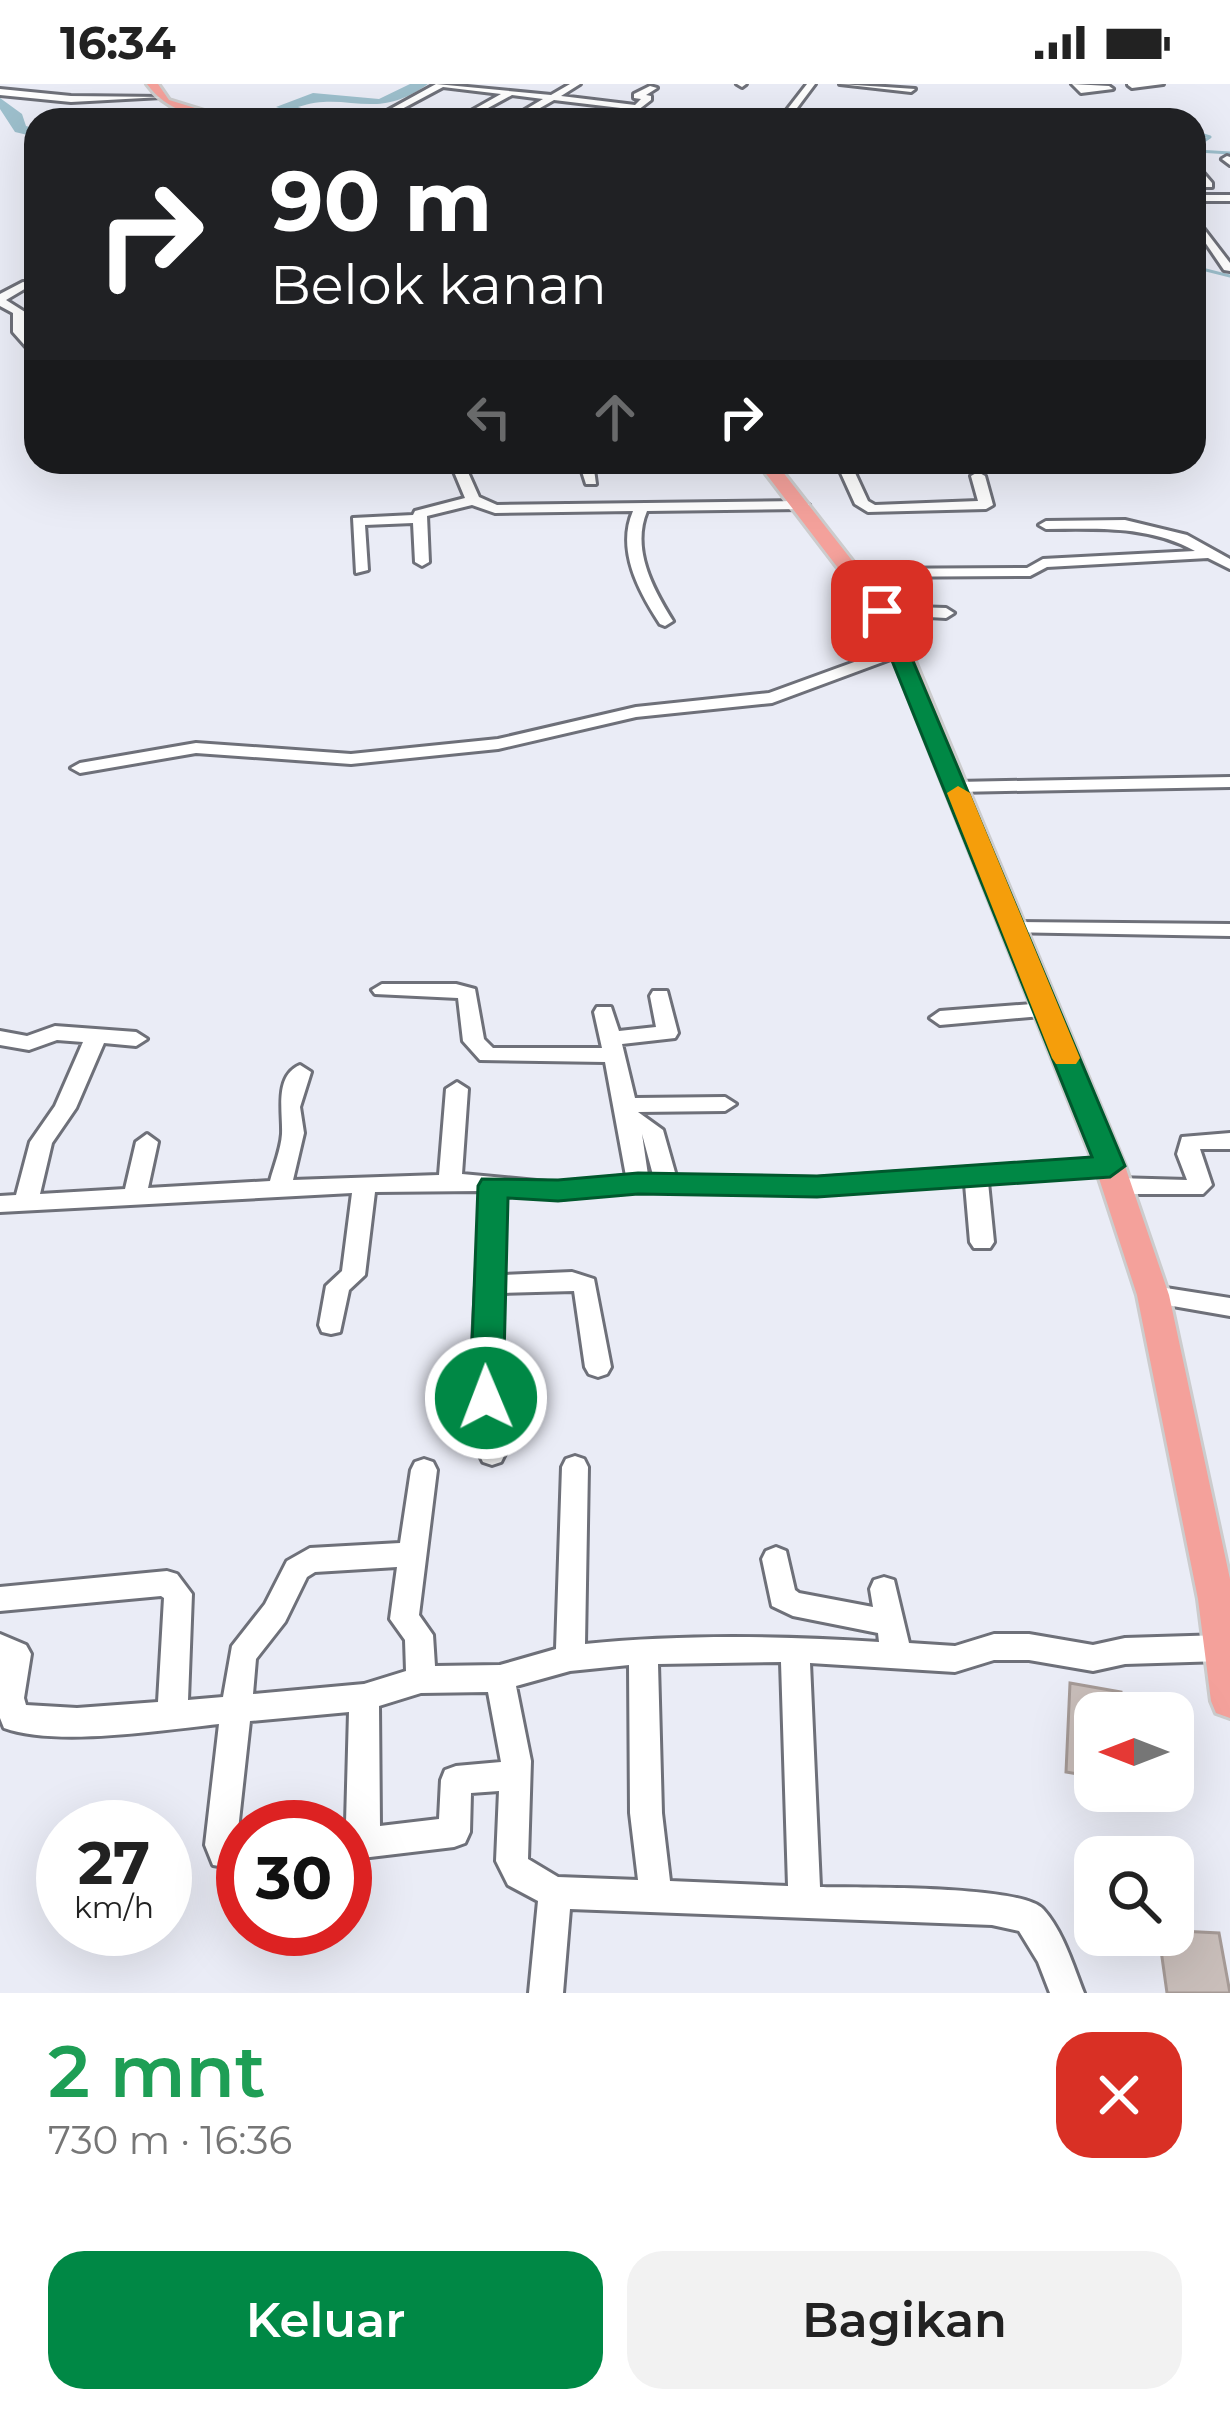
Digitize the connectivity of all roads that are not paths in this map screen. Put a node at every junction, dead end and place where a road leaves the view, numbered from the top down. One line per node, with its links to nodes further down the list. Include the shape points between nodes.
1 (152, 84): 19 (main road)
2 (442, 84): 12 (street); 24 (street)
3 (530, 84): 17 (street)
4 (628, 84): 22 (street, via 653,88)
5 (844, 84): 10 (street)
6 (1076, 84): 14 (street)
7 (1159, 84): 11 (street)
8 (795, 85): 9 (street)
9 (810, 85)
10 (873, 85): 15 (street)
11 (1132, 85): 18 (street)
12 (482, 86): 17 (street); 20 (street)
13 (572, 86): 21 (street); 22 (street)
14 (1108, 88)
15 (911, 89)
16 (0, 92): 19 (street)
17 (513, 93): 21 (street); 25 (street); 26 (street)
18 (1142, 95)
19 (158, 98): 23 (main road)
20 (459, 98)
21 (551, 98): 22 (street); 27 (street)
22 (635, 102): 28 (street)
23 (180, 108)
24 (397, 108)
25 (483, 108)
26 (489, 108)
27 (534, 108)
28 (636, 108)
29 (1206, 180): 30 (street)
30 (1209, 184): 31 (street)
31 (1230, 185)
32 (1206, 234): 34 (street)
33 (1206, 245): 34 (street)
34 (1213, 245): 35 (street); 36 (street)
35 (1230, 246)
36 (1228, 268)
37 (0, 300): 38 (street, via 19,312)
38 (24, 338)
39 (463, 474): 45 (street)
40 (589, 474): 44 (street)
41 (776, 474): 47 (main road)
42 (848, 474): 43 (street, via 862,505 873,509 986,506)
43 (978, 476)
44 (591, 481)
45 (473, 500): 48 (street, via 495,509); 49 (street, via 430,508)
46 (365, 505): 50 (street)
47 (802, 505): 48 (street); 56 (main road)
48 (641, 509): 59 (street, via 633,522 637,555)
49 (418, 519): 50 (street); 53 (street)
50 (358, 521): 55 (street)
51 (1046, 525): 52 (street, via 1125,524 1182,538)
52 (1204, 555): 54 (street); 56 (street, via 1043,562 1030,572)
53 (422, 562)
54 (1230, 565)
55 (362, 570)
56 (846, 572): 57 (main road)
57 (882, 611): 58 (street); 60 (main road)
58 (946, 613)
59 (664, 621)
60 (901, 650): 61 (street, via 772,698 636,712 482,746 351,759 196,748); 63 (main road)
61 (80, 768)
62 (1230, 782): 63 (street)
63 (956, 787): 64 (main road)
64 (1011, 928): 65 (street); 68 (main road)
65 (1230, 930)
66 (382, 990): 74 (street, via 462,991 471,999 474,1041 488,1054)
67 (660, 996): 74 (street, via 668,1033)
68 (1046, 1010): 70 (street); 82 (main road)
69 (604, 1012): 74 (street)
70 (940, 1018)
71 (96, 1037): 72 (street); 73 (street); 90 (street, via 41,1142)
72 (0, 1038)
73 (136, 1039)
74 (614, 1047): 78 (street)
75 (300, 1072): 88 (street)
76 (457, 1089): 83 (street)
77 (725, 1103): 78 (street)
78 (627, 1112): 84 (street); 85 (street, via 652,1130)
79 (1230, 1141): 82 (street, via 1190,1142 1201,1185 1195,1188)
80 (147, 1142): 89 (street)
81 (976, 1175): 82 (street); 85 (street, via 817,1186); 92 (street)
82 (1113, 1176): 94 (main road)
83 (450, 1183): 86 (street); 87 (street)
84 (638, 1183): 85 (street); 87 (street, via 558,1191)
85 (667, 1183)
86 (365, 1184): 88 (street); 96 (street, via 353,1276 338,1286)
87 (493, 1186): 93 (street)
88 (280, 1188): 89 (street)
89 (135, 1196): 90 (street)
90 (26, 1202): 91 (street)
91 (0, 1204)
92 (982, 1242)
93 (491, 1285): 97 (street, via 582,1283); 98 (street, via 485,1361)
94 (1153, 1295): 95 (street); 104 (main road)
95 (1230, 1307)
96 (331, 1324)
97 (598, 1366)
98 (492, 1454)
99 (575, 1467): 112 (street)
100 (424, 1470): 101 (street)
101 (413, 1554): 114 (street, via 404,1619 419,1635); 117 (street, via 310,1560 297,1569 242,1654)
102 (776, 1559): 106 (street, via 779,1590 793,1604)
103 (884, 1589): 106 (street)
104 (1223, 1599): 108 (main road)
105 (0, 1600): 118 (street, via 167,1583 178,1594)
106 (890, 1623): 111 (street)
107 (0, 1647): 118 (street, via 16,1654 8,1698 15,1718)
108 (1222, 1648): 111 (street, via 1093,1658 1058,1648 994,1647 956,1659); 116 (main road)
109 (643, 1651): 110 (street); 112 (street); 124 (street)
110 (795, 1651): 111 (street); 125 (street)
111 (897, 1657)
112 (570, 1658): 113 (street)
113 (500, 1678): 114 (street); 119 (street)
114 (421, 1680): 115 (street)
115 (364, 1697): 117 (street); 121 (street)
116 (1230, 1701)
117 (238, 1709): 118 (street); 120 (street)
118 (172, 1715)
119 (516, 1775): 122 (street, via 456,1780 454,1832); 123 (street, via 512,1861)
120 (227, 1800)
121 (358, 1800)
122 (372, 1842)
123 (555, 1893): 124 (street); 127 (street)
124 (656, 1899): 125 (street)
125 (805, 1903): 126 (street, via 1029,1917)
126 (1065, 1992)
127 (546, 1993)

